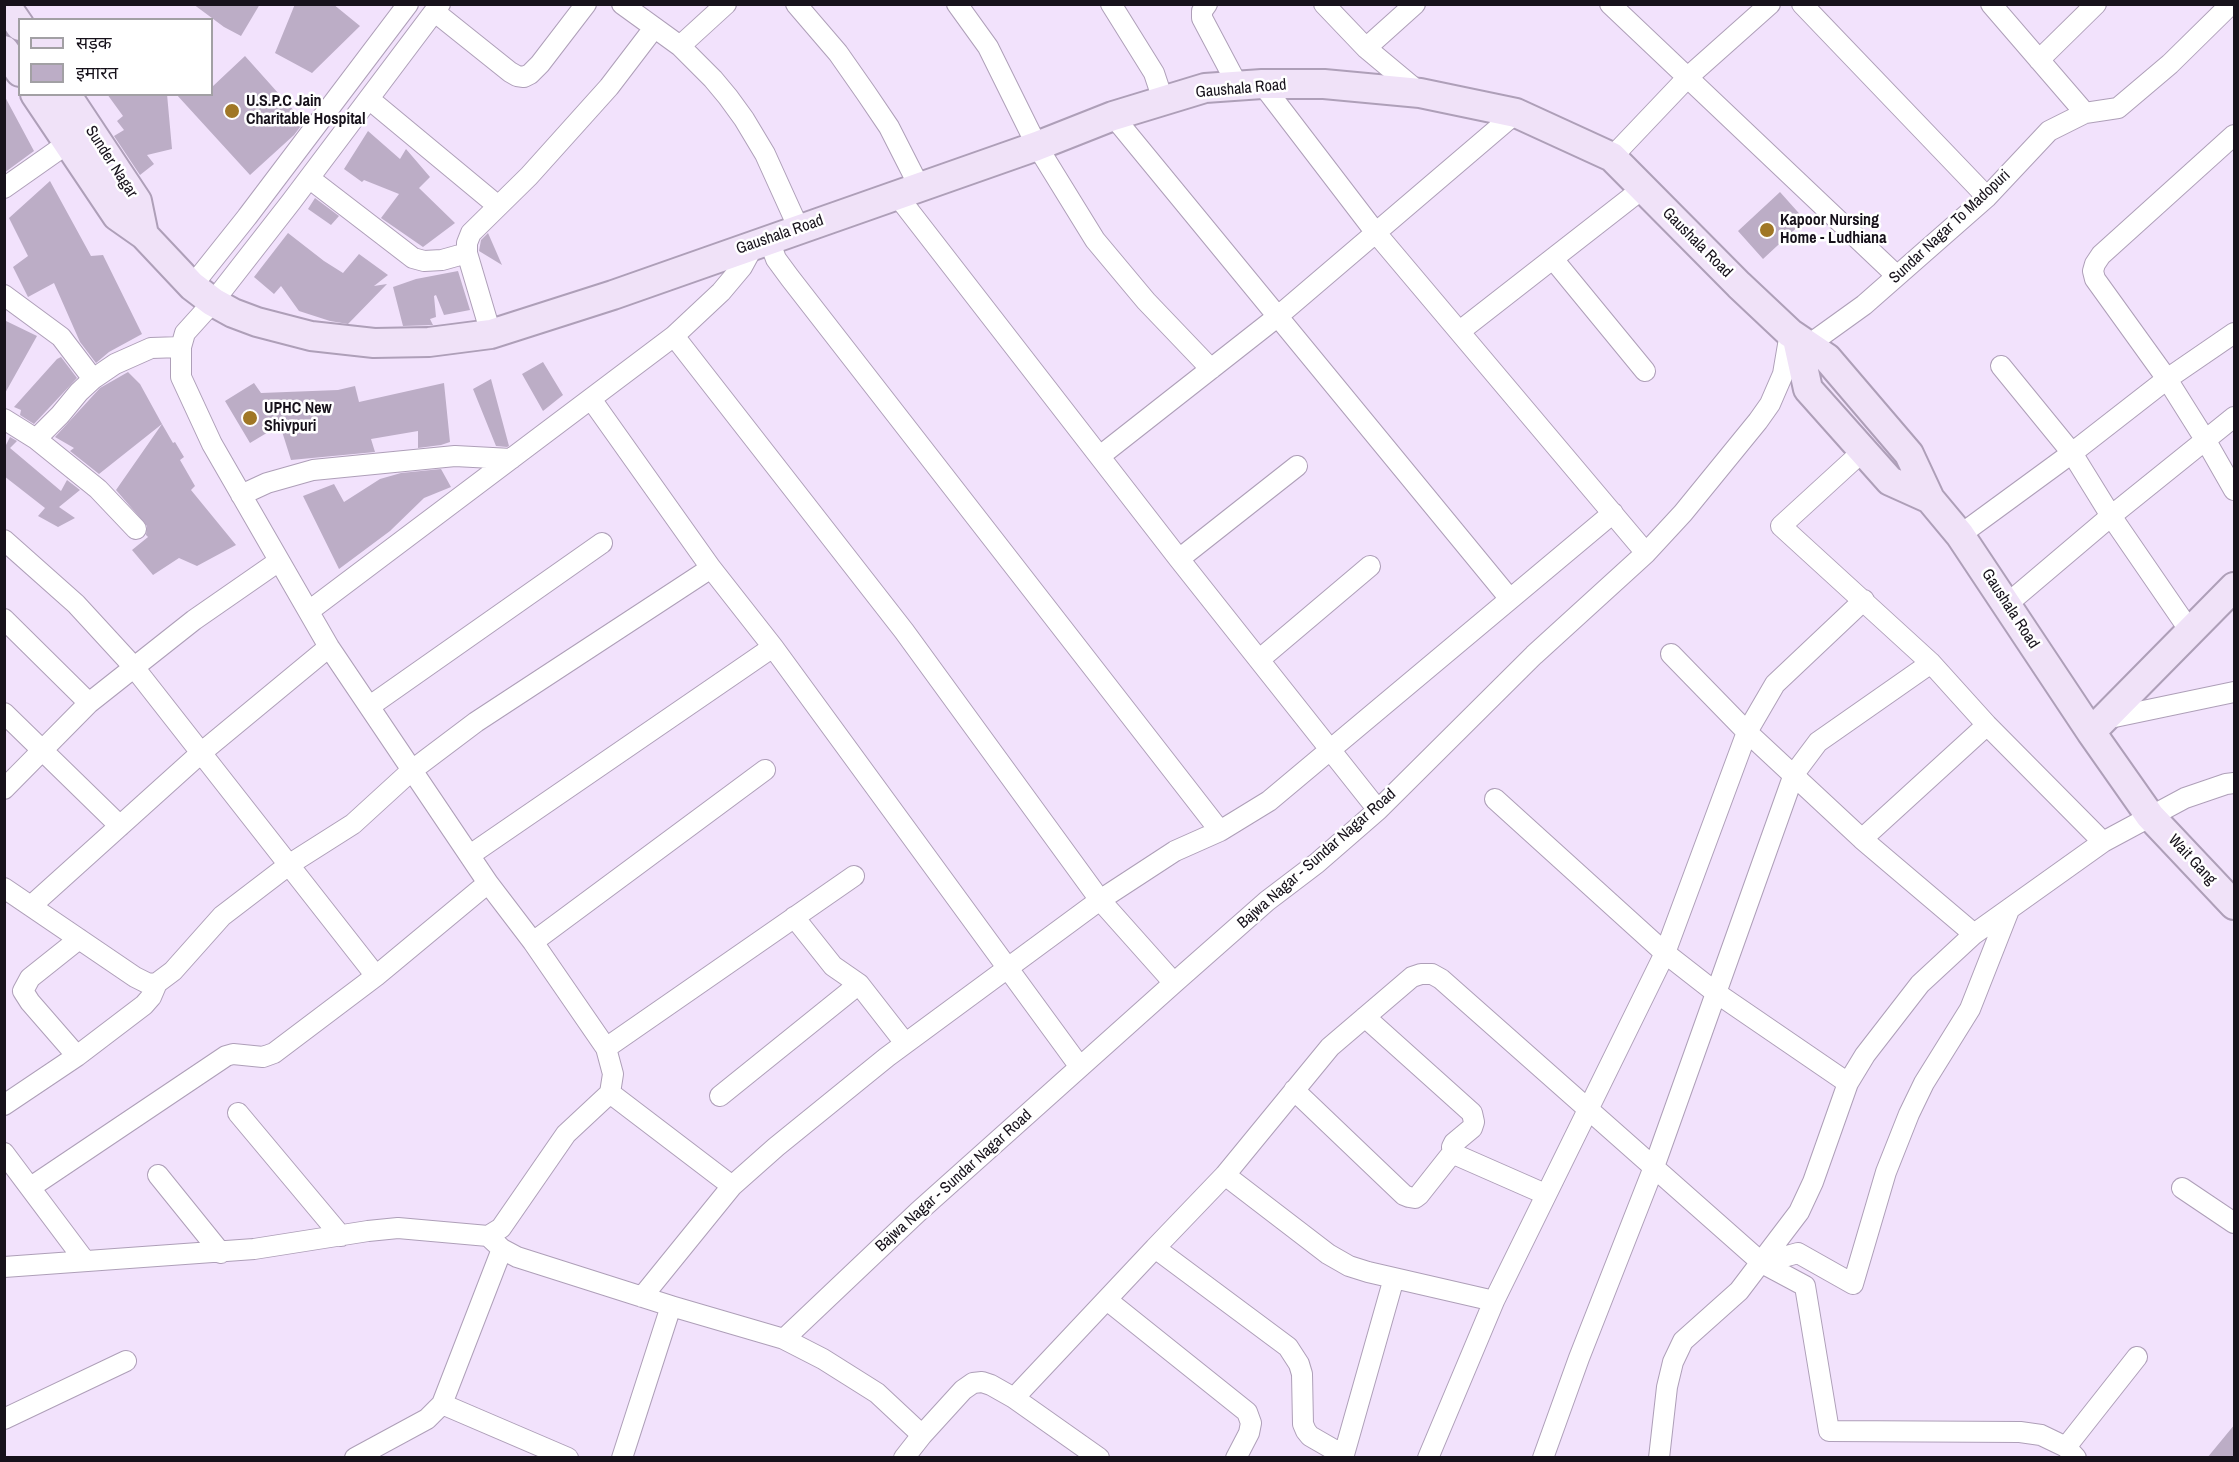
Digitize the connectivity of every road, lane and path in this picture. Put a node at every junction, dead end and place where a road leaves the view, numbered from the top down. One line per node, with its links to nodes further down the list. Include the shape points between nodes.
1 (5, 4): 19 (street)
2 (408, 4): 53 (street, via 282,171)
3 (586, 4): 18 (street, via 540,64 524,77 510,72)
4 (622, 4): 20 (street)
5 (726, 4): 21 (street)
6 (796, 4): 43 (street, via 838,53 888,127)
7 (957, 4): 38 (street, via 988,47)
8 (1111, 4): 32 (street, via 1154,73)
9 (1207, 4): 27 (street, via 1202,18)
10 (1324, 4): 22 (street)
11 (1415, 4): 22 (street)
12 (1610, 4): 26 (street)
13 (1770, 4): 26 (street)
14 (1803, 4): 44 (street)
15 (1991, 4): 24 (street)
16 (2096, 4): 24 (street)
17 (2231, 4): 34 (street, Sundar Nagar To Madopuri, via 2118,108)
18 (437, 8): 31 (street)
19 (18, 23)
20 (654, 28): 21 (street); 45 (street, via 609,87)
21 (680, 46): 46 (street, via 713,79 744,119 765,154)
22 (1366, 48): 28 (street)
23 (4, 50): 25 (street)
24 (2039, 60): 34 (street)
25 (18, 69)
26 (1688, 77): 39 (street); 52 (street)
27 (1250, 85): 28 (street, Gaushala Road, via 1324,84); 32 (street, Gaushala Road, via 1205,88); 47 (street)
28 (1420, 93): 33 (street, Gaushala Road)
29 (35, 96): 37 (street, Gaushala Road)
30 (67, 96): 48 (street, Sunder Nagar, via 137,201)
31 (369, 99): 40 (street); 45 (street)
32 (1163, 100): 35 (street, Gaushala Road)
33 (1515, 113): 39 (street, Gaushala Road); 47 (street)
34 (2085, 113): 44 (street, Sundar Nagar To Madopuri, via 2049,131)
35 (1113, 116): 38 (street, Gaushala Road); 55 (street)
36 (2235, 135): 66 (street, via 2101,255 2093,271)
37 (68, 143): 41 (street); 48 (street, Gaushala Road, via 117,216)
38 (1037, 146): 43 (street, Gaushala Road); 63 (street, via 1095,240)
39 (1612, 157): 42 (street, Gaushala Road)
40 (309, 178): 50 (street, via 413,258 442,260); 53 (street)
41 (4, 188)
42 (1642, 189): 51 (street); 60 (street, Gaushala Road)
43 (907, 190): 46 (street, Gaushala Road); 74 (street)
44 (1987, 197): 52 (street, Sundar Nagar To Madopuri)
45 (498, 206): 50 (street, via 471,233)
46 (799, 229): 49 (street, Gaushala Road)
47 (1376, 233): 55 (street); 56 (street)
48 (144, 235): 53 (street, Gaushala Road)
49 (761, 242): 58 (street, Gaushala Road); 59 (street, via 721,292); 123 (street)
50 (467, 253): 58 (street)
51 (1553, 259): 56 (street); 64 (street)
52 (1898, 276): 60 (street, Sundar Nagar To Madopuri, via 1850,316)
53 (202, 294): 58 (street, Gaushala Road, via 233,313 311,336 374,343 429,342); 61 (street)
54 (4, 295): 65 (street, via 61,337)
55 (1277, 317): 63 (street); 92 (street)
56 (1460, 331): 80 (street)
57 (2235, 333): 66 (street)
58 (491, 334)
59 (674, 336): 67 (street); 131 (street, via 904,631)
60 (1805, 344): 72 (street, via 1808,389); 79 (street, Gaushala Road, via 1910,454); 86 (street, Bajwa Nagar - Sundar Nagar Road, via 1783,374 1770,405)
61 (181, 347): 65 (street, via 151,348 134,354); 78 (street, via 181,377)
62 (2001, 366): 73 (street)
63 (1211, 369): 74 (street)
64 (1644, 371)
65 (93, 379): 70 (street)
66 (2167, 379): 71 (street); 73 (street)
67 (591, 399): 75 (street); 90 (street)
68 (2235, 417): 71 (street)
69 (4, 419): 70 (street)
70 (36, 439): 82 (street, via 98,489)
71 (2206, 441): 77 (street); 81 (street)
72 (1863, 451): 79 (street, via 1890,481); 93 (street, via 1781,526)
73 (2072, 453): 81 (street); 83 (street)
74 (1100, 456): 87 (street)
75 (511, 459): 78 (street, via 455,456 314,470); 95 (street)
76 (1297, 466): 87 (street)
77 (2235, 490)
78 (241, 495): 88 (street)
79 (1930, 499): 83 (street, Gaushala Road)
80 (1613, 513): 86 (street); 92 (street)
81 (2111, 516): 94 (street); 97 (street)
82 (136, 529)
83 (1960, 535): 94 (street, Gaushala Road)
84 (4, 540): 103 (street, via 76,604)
85 (602, 543): 106 (street)
86 (1646, 553): 120 (street, Bajwa Nagar - Sundar Nagar Road, via 1534,655)
87 (1179, 559): 101 (street)
88 (279, 561): 95 (street); 103 (street)
89 (1370, 567): 101 (street)
90 (711, 568): 99 (street); 115 (street, via 476,722)
91 (2231, 594): 97 (street)
92 (1510, 599): 111 (street)
93 (1864, 600): 102 (street); 110 (street, via 1775,684)
94 (2006, 605): 109 (street, Gaushala Road)
95 (309, 611): 98 (street)
96 (4, 619): 105 (street)
97 (2190, 632): 109 (street)
98 (329, 647): 106 (street); 113 (street)
99 (773, 647): 126 (street); 140 (street)
100 (1671, 654): 110 (street)
101 (1260, 659): 111 (street)
102 (1931, 663): 108 (street); 116 (street, via 1818,742)
103 (133, 666): 105 (street); 113 (street)
104 (2235, 692): 109 (street)
105 (89, 703): 112 (street)
106 (370, 706): 115 (street)
107 (4, 713): 112 (street)
108 (1987, 725): 124 (street); 125 (street)
109 (2096, 725): 121 (street, Gaushala Road)
110 (1747, 732): 116 (street); 139 (street)
111 (1330, 749): 120 (street); 123 (street, via 1269,801)
112 (43, 751): 118 (street); 122 (street)
113 (202, 752): 122 (street); 127 (street)
114 (765, 770): 138 (street)
115 (411, 771): 126 (street); 127 (street, via 353,824)
116 (1794, 774): 124 (street); 145 (street)
117 (2235, 783): 121 (street, via 2185,798)
118 (4, 789)
119 (1495, 799): 139 (street)
120 (1378, 810): 143 (street, Bajwa Nagar - Sundar Nagar Road)
121 (2150, 816): 125 (street); 132 (street, Wait Gang)
122 (120, 826): 133 (street)
123 (1220, 831): 131 (street, via 1175,851)
124 (1862, 839): 136 (street)
125 (2103, 842): 134 (street)
126 (470, 855): 129 (street)
127 (290, 864): 141 (street); 142 (street, via 222,916)
128 (854, 876): 135 (street)
129 (488, 883): 138 (street); 141 (street)
130 (4, 888): 133 (street)
131 (1100, 900): 140 (street); 143 (street)
132 (2235, 905)
133 (31, 906): 137 (street)
134 (2009, 910): 136 (street); 173 (street, via 1970,1009 1909,1114 1886,1172 1853,1284 1798,1253)
135 (794, 918): 144 (street, via 833,966); 148 (street)
136 (1974, 934): 151 (street, via 1920,984)
137 (80, 939): 142 (street, via 135,977 149,984); 149 (street, via 30,978 23,991)
138 (533, 942): 148 (street)
139 (1665, 952): 145 (street); 156 (street)
140 (1007, 968): 147 (street); 150 (street)
141 (376, 976): 164 (street, via 274,1053 263,1057 225,1056)
142 (157, 982): 149 (street, via 144,1005)
143 (1174, 983): 150 (street, Bajwa Nagar - Sundar Nagar Road)
144 (859, 984): 147 (street); 154 (street)
145 (1715, 992): 151 (street); 160 (street)
146 (1365, 1017): 152 (street, via 1330,1047); 156 (street, via 1412,977 1432,974); 158 (street, via 1472,1113 1472,1128 1454,1143)
147 (905, 1043): 163 (street)
148 (606, 1048): 153 (street, via 613,1074)
149 (77, 1056): 155 (street)
150 (1080, 1066): 180 (street, Bajwa Nagar - Sundar Nagar Road)
151 (1848, 1083): 173 (street, via 1799,1212)
152 (1294, 1090): 158 (street, via 1409,1197 1419,1195); 162 (street)
153 (610, 1093): 163 (street); 169 (street, via 566,1134)
154 (720, 1096)
155 (4, 1105)
156 (1588, 1109): 160 (street); 166 (street)
157 (238, 1113): 168 (street)
158 (1453, 1152): 166 (street)
159 (4, 1153): 164 (street)
160 (1654, 1167): 173 (street); 196 (street)
161 (158, 1175): 171 (street)
162 (1225, 1175): 170 (street); 175 (street, via 1328,1254 1349,1266)
163 (732, 1186): 176 (street)
164 (31, 1187): 172 (street)
165 (2182, 1188): 167 (street)
166 (1545, 1194): 178 (street)
167 (2235, 1223)
168 (341, 1236): 169 (street, via 398,1228); 171 (street)
169 (495, 1242): 176 (street, via 517,1257); 184 (street)
170 (1155, 1248): 177 (street); 188 (street, via 1288,1347 1302,1374 1306,1431)
171 (221, 1253): 172 (street)
172 (85, 1261): 174 (street)
173 (1762, 1263): 187 (street, via 1805,1286 1829,1431 2020,1432 2041,1435); 197 (street, via 1739,1291 1683,1341 1667,1388)
174 (4, 1267)
175 (1394, 1278): 178 (street); 188 (street)
176 (642, 1297): 179 (street)
177 (1107, 1300): 183 (street); 194 (street, via 1247,1412 1250,1433)
178 (1494, 1300): 195 (street)
179 (671, 1306): 180 (street); 191 (street)
180 (784, 1339): 186 (street, via 877,1393)
181 (2137, 1357): 187 (street)
182 (126, 1361): 185 (street)
183 (1014, 1398): 186 (street, via 991,1385 973,1383); 193 (street)
184 (442, 1404): 189 (street, via 427,1419); 190 (street)
185 (4, 1419)
186 (922, 1435): 192 (street)
187 (2071, 1452)
188 (1343, 1456)
189 (355, 1458)
190 (568, 1458)
191 (622, 1458)
192 (904, 1458)
193 (1100, 1458)
194 (1236, 1458)
195 (1428, 1458)
196 (1543, 1458)
197 (1659, 1458)

